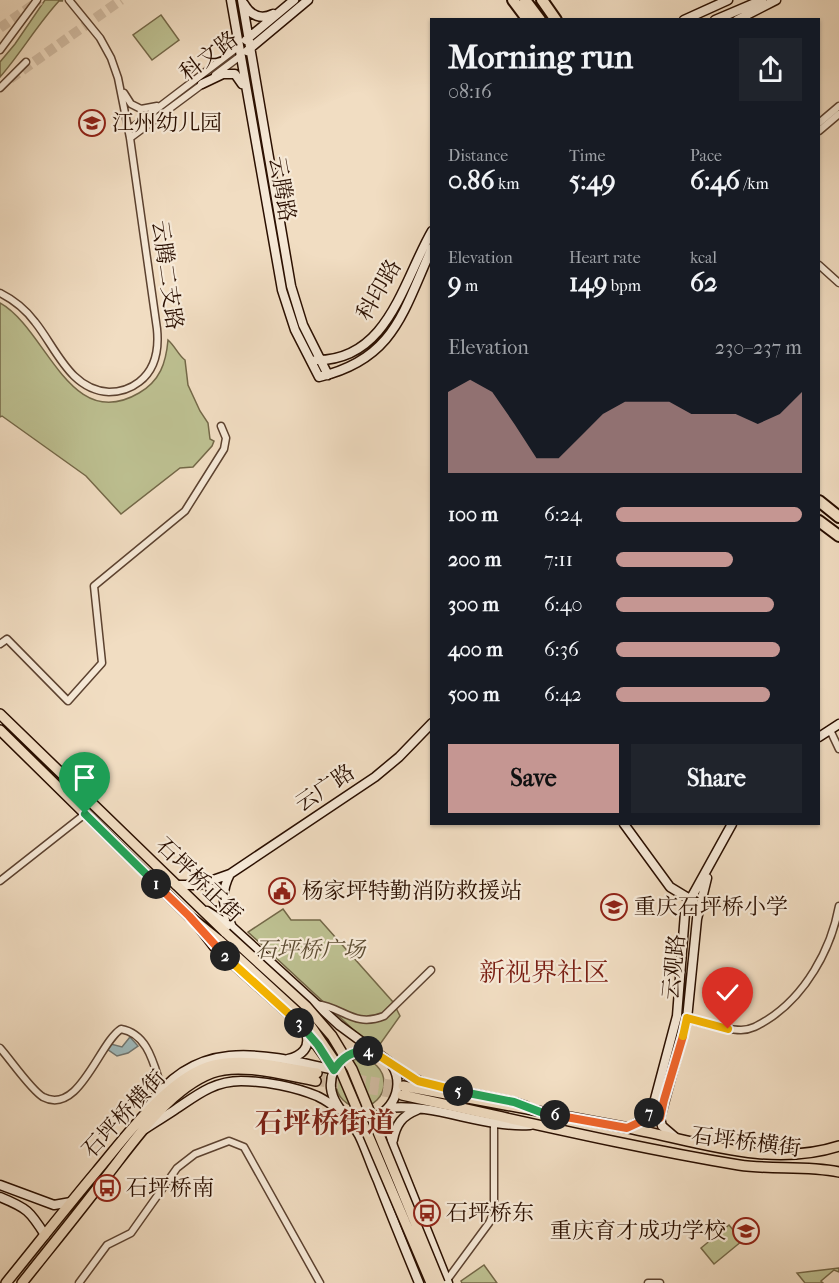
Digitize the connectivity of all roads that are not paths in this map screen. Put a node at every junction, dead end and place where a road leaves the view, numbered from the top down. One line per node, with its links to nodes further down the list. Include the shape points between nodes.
1 (37, 0): 23 (street)
2 (69, 0): 28 (street, 云腾二支路, via 100,38)
3 (231, 0): 21 (street, 云腾路)
4 (242, 0): 13 (street, via 258,17); 20 (street, 云腾路)
5 (294, 0): 13 (street, 科文路)
6 (308, 0): 22 (street, 科文路)
7 (513, 0): 14 (highway)
8 (525, 0): 15 (highway)
9 (542, 0): 16 (highway)
10 (728, 0): 17 (street)
11 (762, 0): 18 (street)
12 (776, 0): 19 (street)
13 (282, 10): 20 (street, 科文路)
14 (526, 18)
15 (538, 18)
16 (555, 18)
17 (688, 18)
18 (720, 18)
19 (741, 18)
20 (248, 39): 21 (street, 科文路); 22 (street, 云腾路)
21 (238, 47): 24 (street, 云腾路); 30 (street, 科文路)
22 (249, 49): 24 (street, 科文路); 43 (street, 云腾路, via 291,286)
23 (0, 50)
24 (239, 57): 26 (street, 科文路); 29 (street, 云腾路)
25 (26, 62): 27 (street)
26 (202, 84): 29 (street, via 232,73); 36 (street, 科文路)
27 (0, 88)
28 (121, 88): 30 (street, via 131,104 141,109); 34 (street, 云腾二支路)
29 (246, 92): 42 (street, 云腾路, via 282,290)
30 (171, 99): 34 (street, 科文路)
31 (839, 106): 33 (street)
32 (839, 114): 35 (street)
33 (820, 122)
34 (129, 130): 36 (street, 云腾二支路)
35 (820, 130)
36 (130, 138): 41 (street, 云腾二支路, via 158,338 154,364 144,378 131,388 115,392 84,385 65,366 28,314)
37 (430, 235): 43 (street, 科印路, via 391,314 376,334 340,358)
38 (430, 252): 44 (street, 科印路, via 387,340 357,364)
39 (820, 266): 40 (street)
40 (839, 283)
41 (0, 293)
42 (308, 359): 43 (street, 科印路); 44 (street, 云腾路)
43 (319, 360): 44 (street, 云腾路)
44 (323, 376)
45 (221, 426): 50 (street, via 226,438 224,449 185,511 94,586 102,663 68,701 7,639)
46 (820, 502): 47 (highway)
47 (839, 517)
48 (820, 522): 49 (highway)
49 (839, 536)
50 (0, 644)
51 (0, 714): 64 (main road, 石坪桥正街)
52 (839, 724): 55 (street)
53 (430, 725): 61 (street, 云广路, via 375,777)
54 (0, 730): 58 (main road, 石坪桥正街)
55 (830, 730): 56 (street); 57 (street)
56 (820, 735)
57 (839, 749)
58 (85, 814): 62 (street); 68 (main road, 石坪桥正街)
59 (625, 825): 66 (street, via 670,887)
60 (731, 825): 66 (street, 云观路)
61 (230, 874): 63 (street, 云广路); 65 (street)
62 (0, 881)
63 (209, 883): 64 (street); 65 (street, via 211,891)
64 (176, 885): 69 (main road, 石坪桥正街)
65 (223, 890): 69 (street)
66 (695, 902): 72 (street, 云观路); 84 (street, 云观路, via 686,912 677,1016)
67 (839, 906): 72 (street, via 829,943 815,968 805,984 772,1017 743,1030)
68 (189, 916): 73 (street, via 214,947); 107 (main road, 石坪桥正街, bridge, via 308,1022 340,1069)
69 (229, 930): 71 (street); 101 (main road, 石坪桥正街, bridge, via 332,1036 352,1069)
70 (431, 970): 71 (street, via 384,1016 376,1019 357,1019 328,1005)
71 (315, 1004): 75 (street)
72 (687, 1018): 86 (street, 云观路)
73 (303, 1027): 76 (street, via 307,1047 298,1056); 78 (street)
74 (0, 1048): 80 (street, via 43,1097 53,1100 72,1094 88,1076 113,1034 121,1029 130,1031 146,1047)
75 (375, 1053): 77 (street); 78 (street, via 354,1052)
76 (287, 1059): 78 (street); 80 (street, via 248,1054 221,1056 180,1073)
77 (388, 1062): 82 (street, via 398,1081 396,1096); 85 (street, via 428,1085 514,1102)
78 (334, 1070): 81 (street, via 331,1088)
79 (317, 1077): 89 (main road, 石坪桥横街, via 235,1062 210,1066 163,1096)
80 (162, 1089): 89 (street, via 155,1095)
81 (340, 1108): 82 (street, via 353,1116 368,1118); 89 (street, via 298,1090 241,1081 213,1085 177,1109); 106 (street, via 359,1135)
82 (388, 1108): 83 (street); 92 (street)
83 (422, 1108): 87 (street); 92 (street, via 400,1120)
84 (650, 1112): 86 (street, via 654,1118); 90 (street)
85 (543, 1113): 88 (main road, 石坪桥横街, via 402,1091); 90 (main road, 石坪桥横街)
86 (660, 1118): 91 (street, via 662,1126)
87 (494, 1122): 88 (street, via 514,1126); 101 (street, via 494,1212)
88 (539, 1124): 94 (main road, 石坪桥横街, via 741,1165)
89 (141, 1126): 98 (main road, 石坪桥横街); 103 (main road, 石坪桥横街)
90 (627, 1128): 91 (main road, 石坪桥横街)
91 (679, 1140): 93 (main road, 石坪桥横街, via 770,1155)
92 (393, 1146): 101 (street)
93 (839, 1146)
94 (839, 1172)
95 (0, 1185): 97 (street)
96 (0, 1197): 99 (street)
97 (39, 1199): 98 (street, via 54,1205); 99 (street, via 42,1208)
98 (71, 1202): 100 (main road, 石坪桥横街)
99 (31, 1212): 100 (street)
100 (45, 1235): 102 (main road, 石坪桥横街)
101 (445, 1282)
102 (6, 1283)
103 (22, 1283)
104 (79, 1283): 105 (street, via 107,1245 132,1233 177,1168 195,1154 229,1141 244,1147)
105 (320, 1283)
106 (419, 1283)
107 (431, 1283)
108 (648, 1283): 109 (street)
109 (660, 1283)

